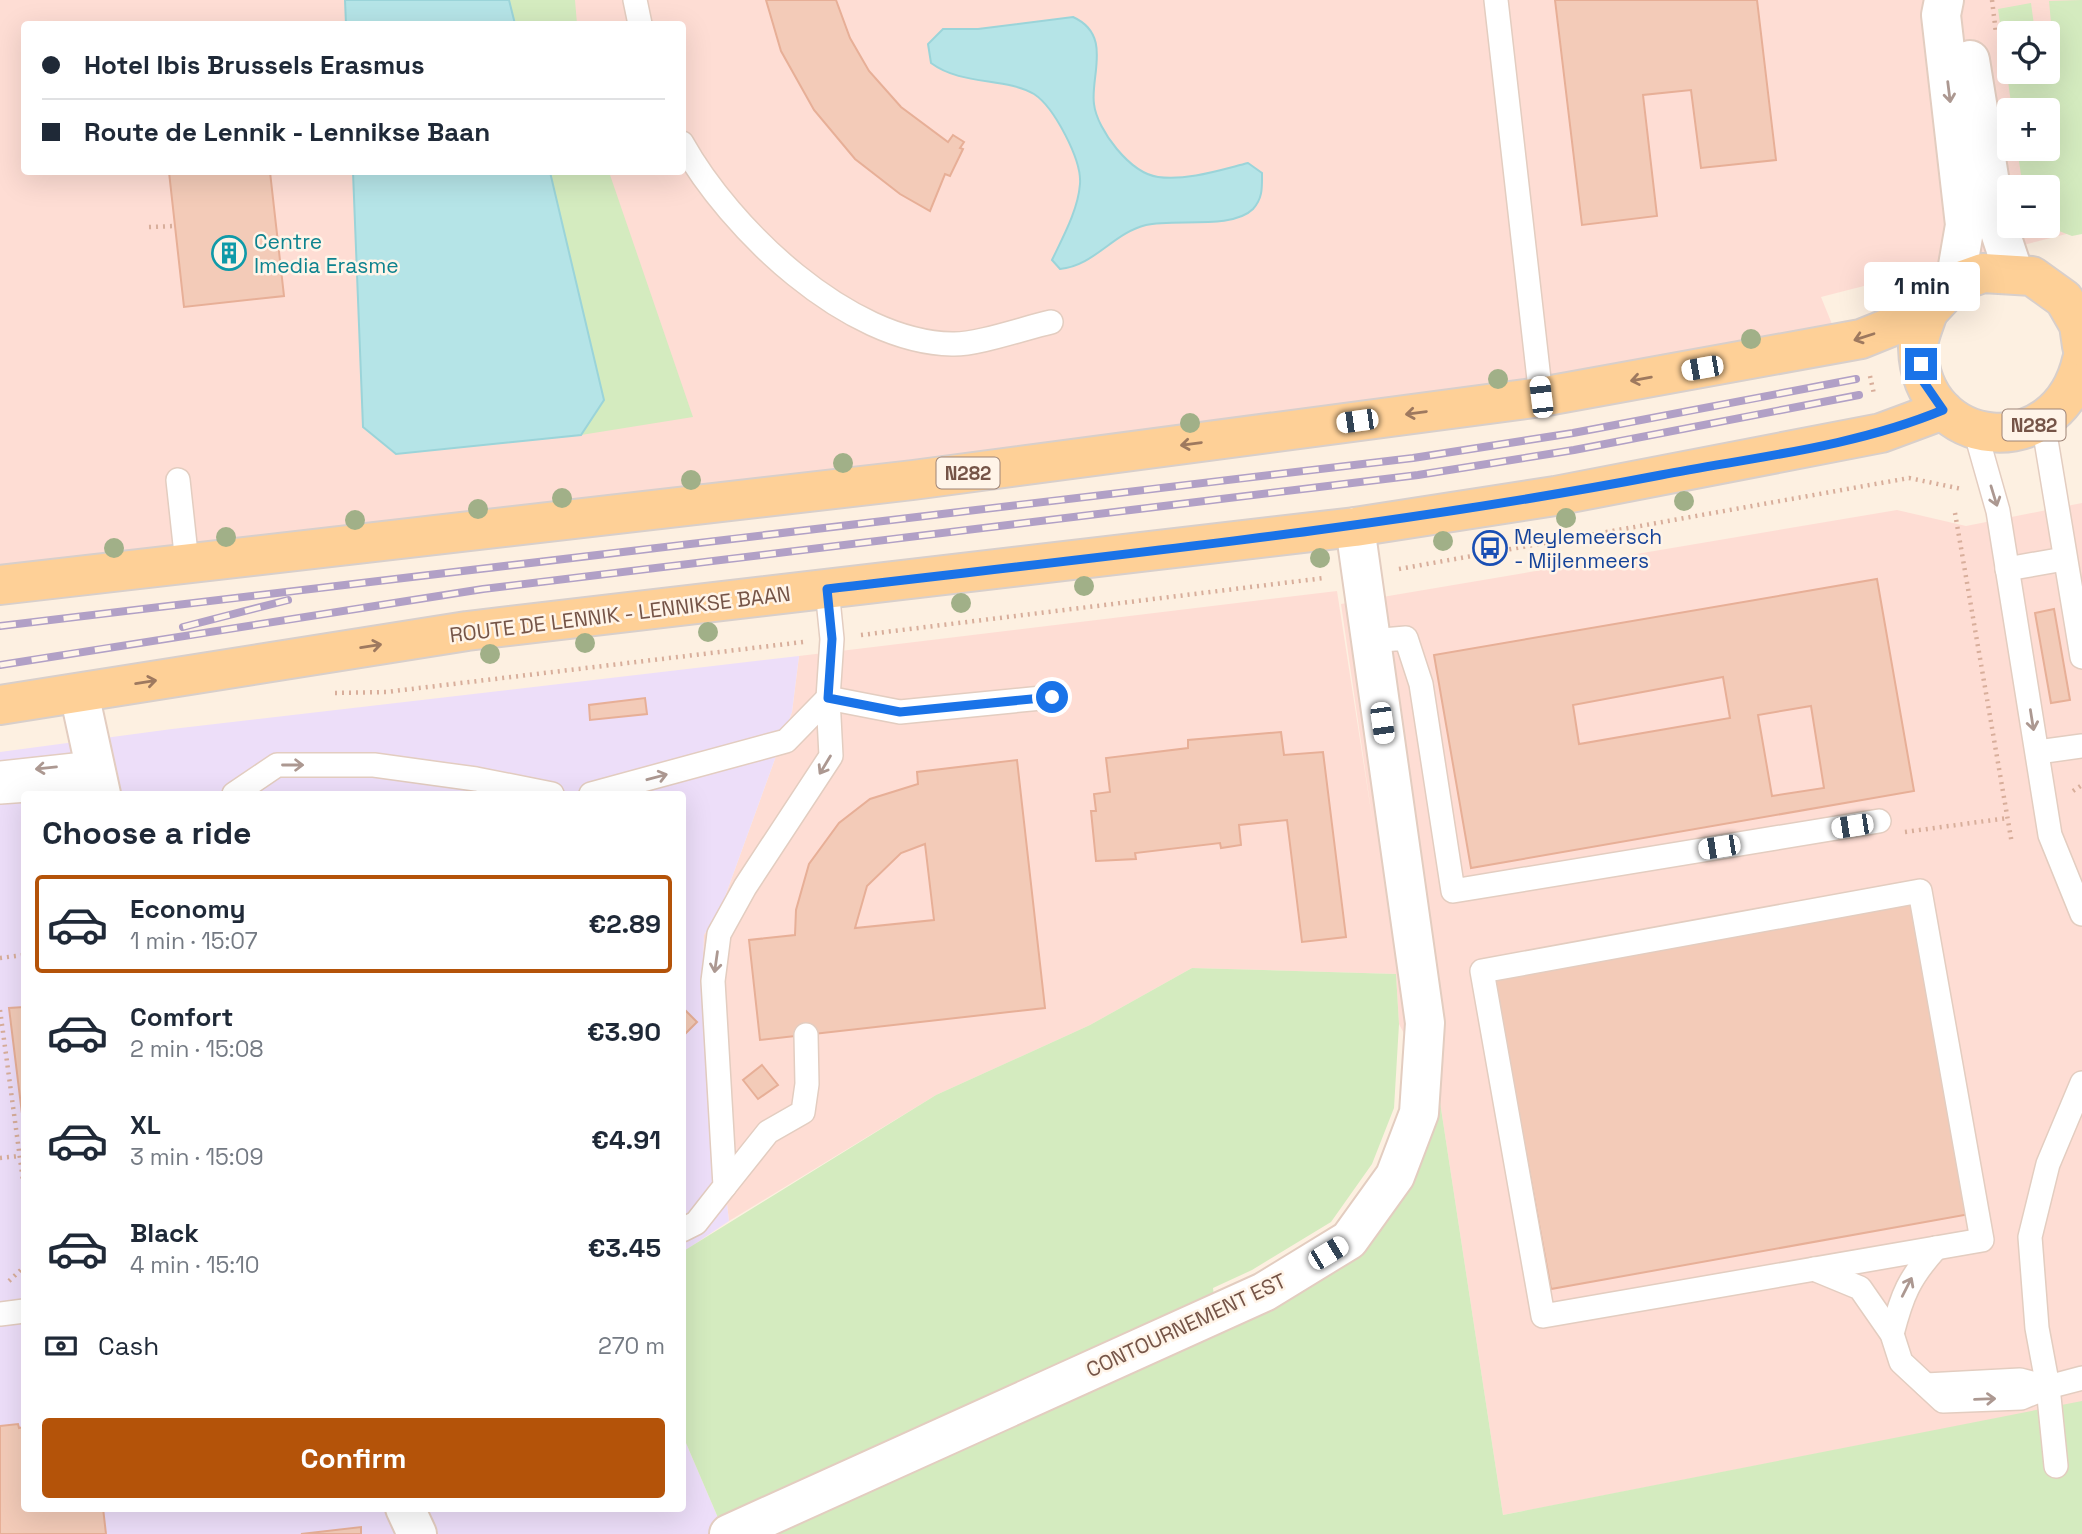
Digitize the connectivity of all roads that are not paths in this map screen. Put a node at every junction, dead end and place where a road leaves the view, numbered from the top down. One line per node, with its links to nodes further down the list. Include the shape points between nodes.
1 (635, 0): 5 (lane)
2 (1496, 0): 14 (lane)
3 (1944, 0): 8 (street, one-way to 8, via 1941,15 1965,225)
4 (1955, 0): 7 (street, via 1963,13 1996,219)
5 (639, 21)
6 (686, 148): 11 (lane, via 746,231 792,272 870,321 908,337 953,344)
7 (2014, 274): 8 (main road, N282, via 1983,272); 9 (main road, N282, via 2032,276)
8 (1955, 283): 10 (main road, N282)
9 (2073, 296): 12 (main road, N282)
10 (1928, 312): 14 (main road, N282, one-way to 14, via 1861,339); 15 (main road, N282, via 1918,346 1923,381)
11 (1051, 322)
12 (2082, 346)
13 (2080, 376): 16 (main road, N282)
14 (1541, 397): 21 (main road, N282, one-way to 21, via 926,479)
15 (1943, 410): 17 (main road, N282); 19 (main road, ROUTE DE LENNIK - LENNIKSE BAAN, via 1881,433 1555,496)
16 (2043, 422): 17 (main road, N282, via 2010,433); 20 (lane)
17 (1975, 430): 22 (lane, one-way to 22)
18 (178, 480): 21 (lane)
19 (1355, 527): 24 (main road, ROUTE DE LENNIK - LENNIKSE BAAN); 25 (street, CONTOURNEMENT EST)
20 (2064, 559): 22 (lane); 26 (lane)
21 (187, 563): 23 (main road, N282)
22 (2007, 569): 32 (lane, one-way to 32)
23 (0, 584)
24 (827, 589): 27 (main road, ROUTE DE LENNIK - LENNIKSE BAAN, one-way to 24, via 467,631); 29 (lane, via 832,639)
25 (1371, 641): 39 (lane, via 1406,638 1417,672 1453,891); 55 (street, CONTOURNEMENT EST, via 1425,1023 1419,1113 1395,1176 1349,1240 1264,1292)
26 (2082, 656)
27 (79, 693): 30 (main road, ROUTE DE LENNIK - LENNIKSE BAAN); 34 (street)
28 (1052, 697): 29 (lane, via 900,712)
29 (828, 698): 37 (lane, one-way to 29, via 786,741); 43 (lane, one-way to 43, via 831,757 719,934 713,981)
30 (0, 705)
31 (2082, 746): 32 (lane)
32 (2038, 752): 40 (lane, via 2050,835)
33 (0, 773): 34 (lane, one-way to 33)
34 (97, 781): 38 (lane)
35 (238, 791): 36 (lane, one-way to 36, via 277,765 374,765)
36 (537, 791)
37 (602, 791)
38 (0, 792)
39 (1879, 821)
40 (2082, 914)
41 (806, 1035): 43 (lane, via 803,1112 768,1132)
42 (2082, 1083): 51 (lane, via 2049,1164 2030,1237 2037,1328)
43 (725, 1186): 44 (lane, via 696,1223)
44 (686, 1228)
45 (1936, 1248): 46 (lane); 46 (lane, via 1982,1240 1920,891 1482,971 1543,1316); 49 (lane, one-way to 45, via 1902,1293)
46 (1814, 1269): 49 (lane, via 1860,1289)
47 (21, 1311): 48 (lane)
48 (0, 1314)
49 (1892, 1334): 51 (lane, via 1901,1362 1943,1401 2021,1398)
50 (2082, 1378): 51 (lane)
51 (2048, 1387): 52 (lane)
52 (2056, 1466)
53 (407, 1512): 54 (street)
54 (417, 1534)
55 (729, 1534)

